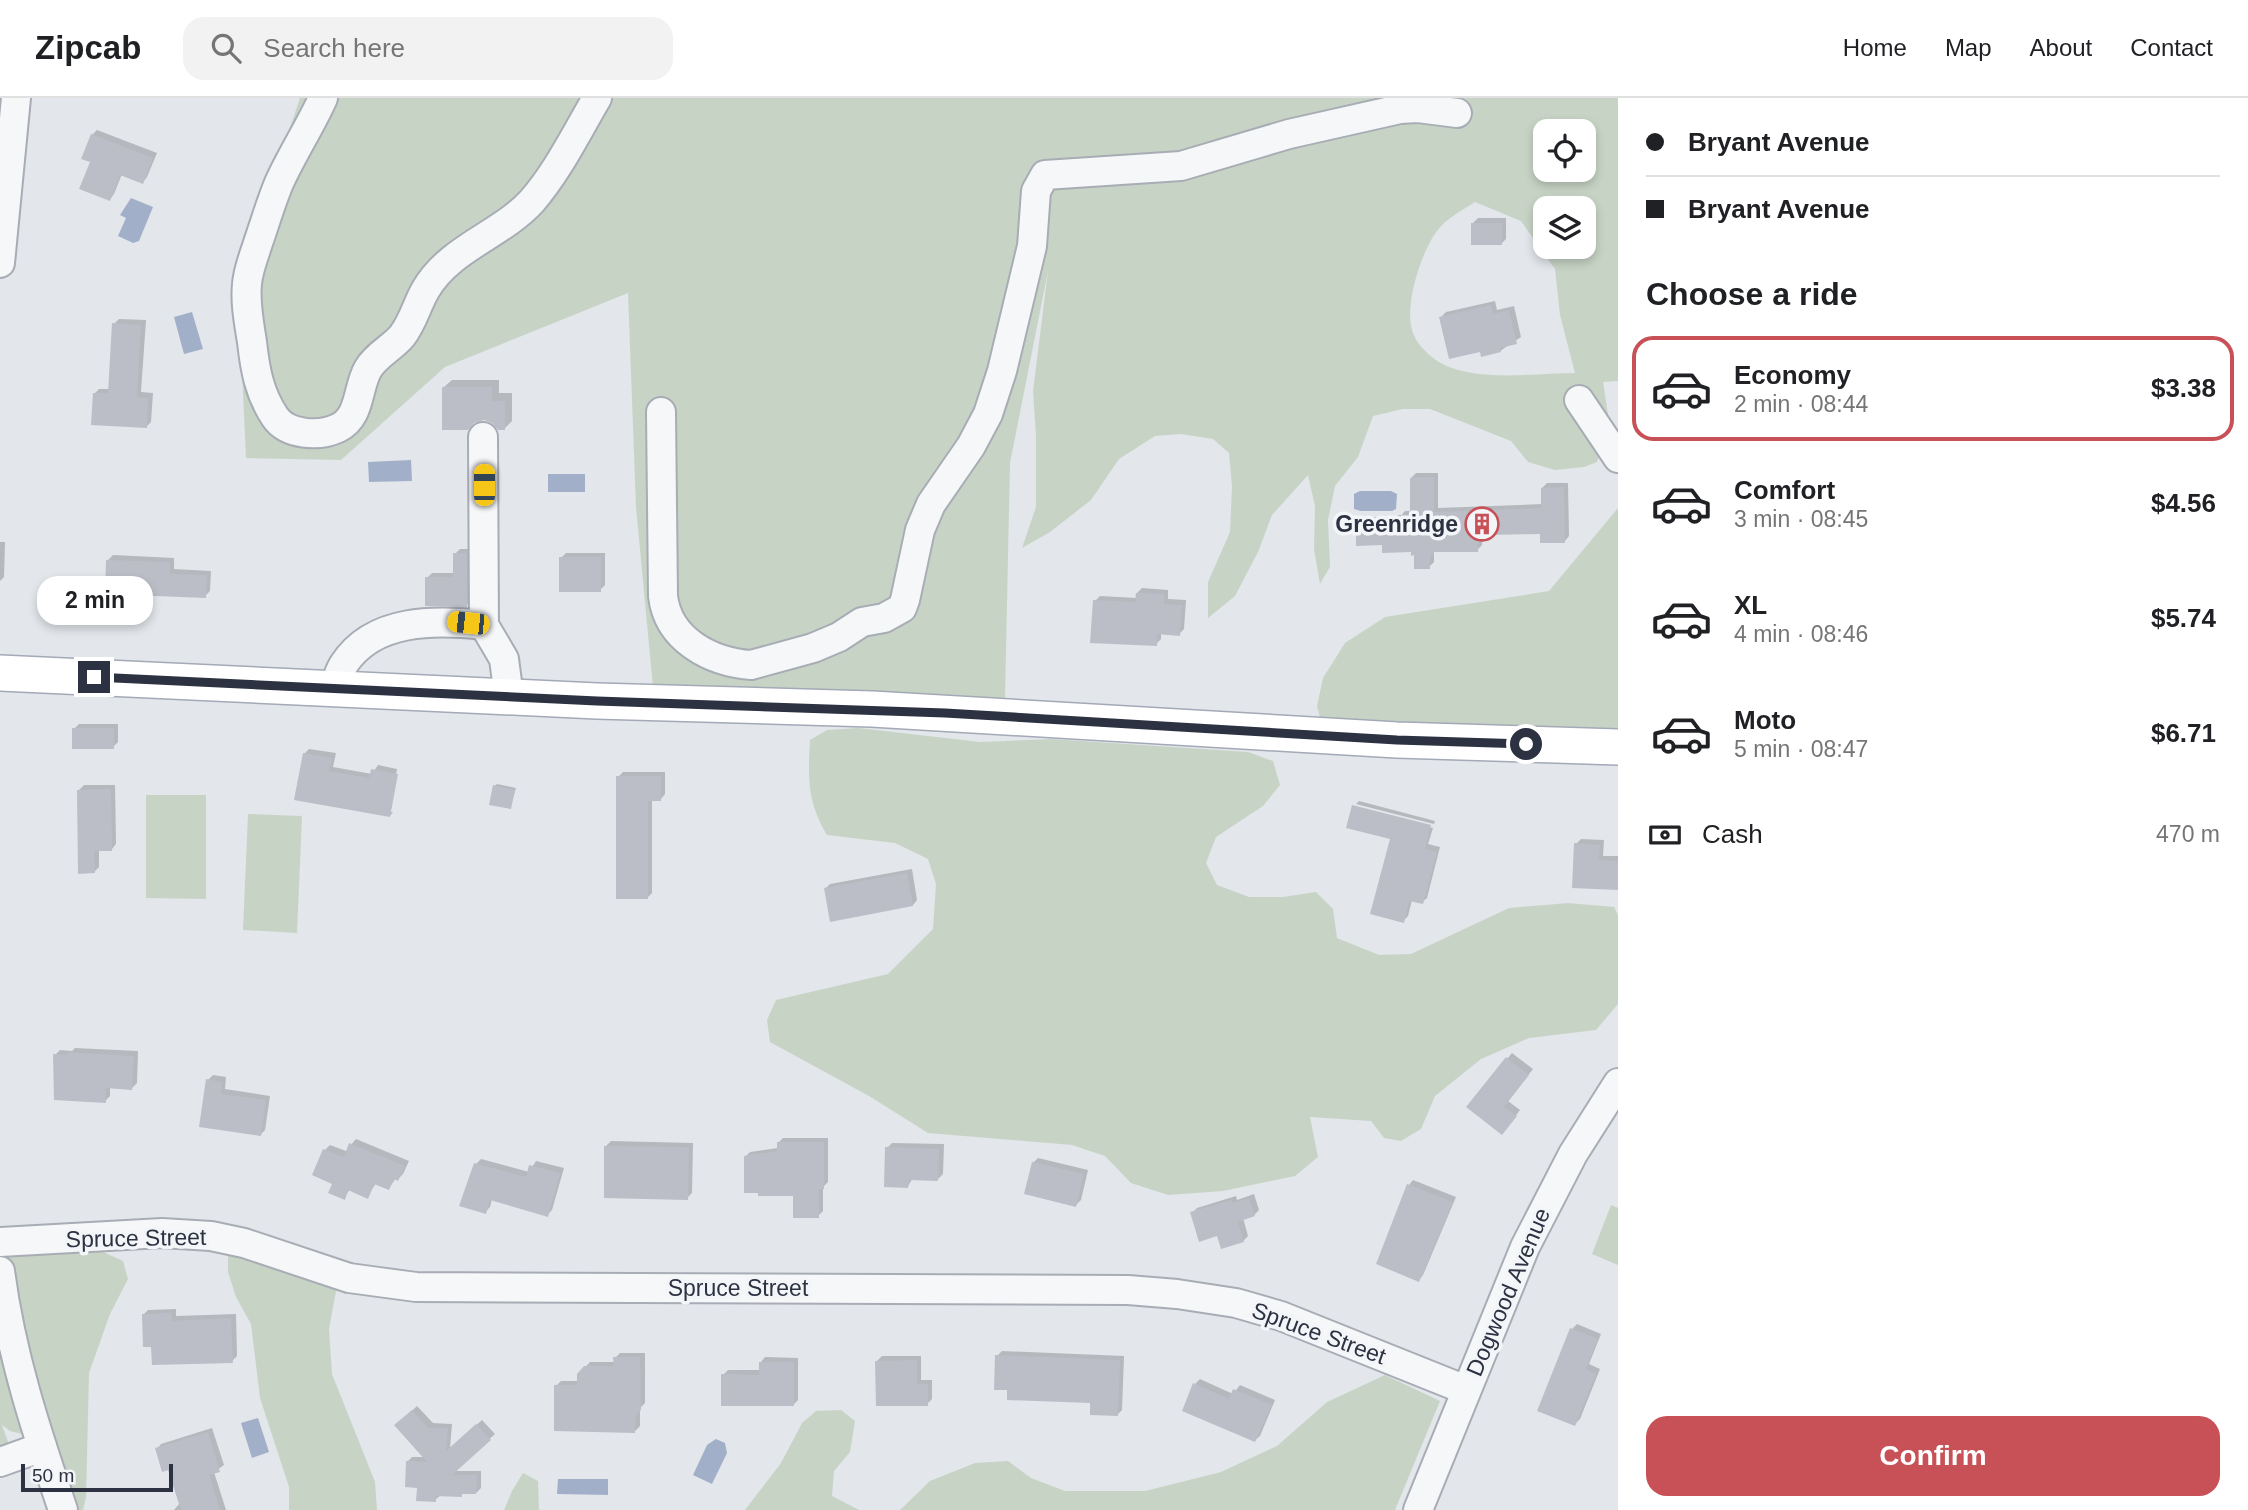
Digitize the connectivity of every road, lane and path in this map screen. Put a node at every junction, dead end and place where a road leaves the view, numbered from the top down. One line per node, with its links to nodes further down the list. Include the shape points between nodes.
1 (16, 98): 7 (street)
2 (323, 98): 3 (street, via 269,208 246,301 257,379 279,422 307,433 338,428 349,420 366,371 405,332 436,275 531,202)
3 (597, 98)
4 (1416, 98): 5 (street)
5 (1390, 111): 6 (street, via 1418,108); 9 (street, via 1181,166 1045,175 1036,191 1032,246 988,414 931,504 920,530 905,600 895,613 862,622 813,648 741,664 693,646 677,634 664,612)
6 (1457, 113)
7 (0, 263)
8 (1579, 400): 11 (street)
9 (661, 412)
10 (483, 437): 12 (street)
11 (1618, 458)
12 (484, 625): 14 (street, via 411,623 368,639 344,663); 15 (street, via 504,659)
13 (0, 673): 14 (main road)
14 (333, 689): 15 (main road)
15 (509, 697): 16 (main road, via 909,711 1397,740)
16 (1618, 747)
17 (1618, 1083): 20 (street, Dogwood Avenue, via 1573,1154 1525,1247)
18 (0, 1242): 20 (street, Spruce Street, via 162,1233 211,1236 349,1278 416,1287 1128,1290 1177,1294 1281,1316)
19 (0, 1271): 21 (street, via 26,1399)
20 (1466, 1390): 24 (street, Dogwood Avenue)
21 (42, 1447): 22 (street); 23 (street)
22 (0, 1462)
23 (63, 1510)
24 (1418, 1510)

